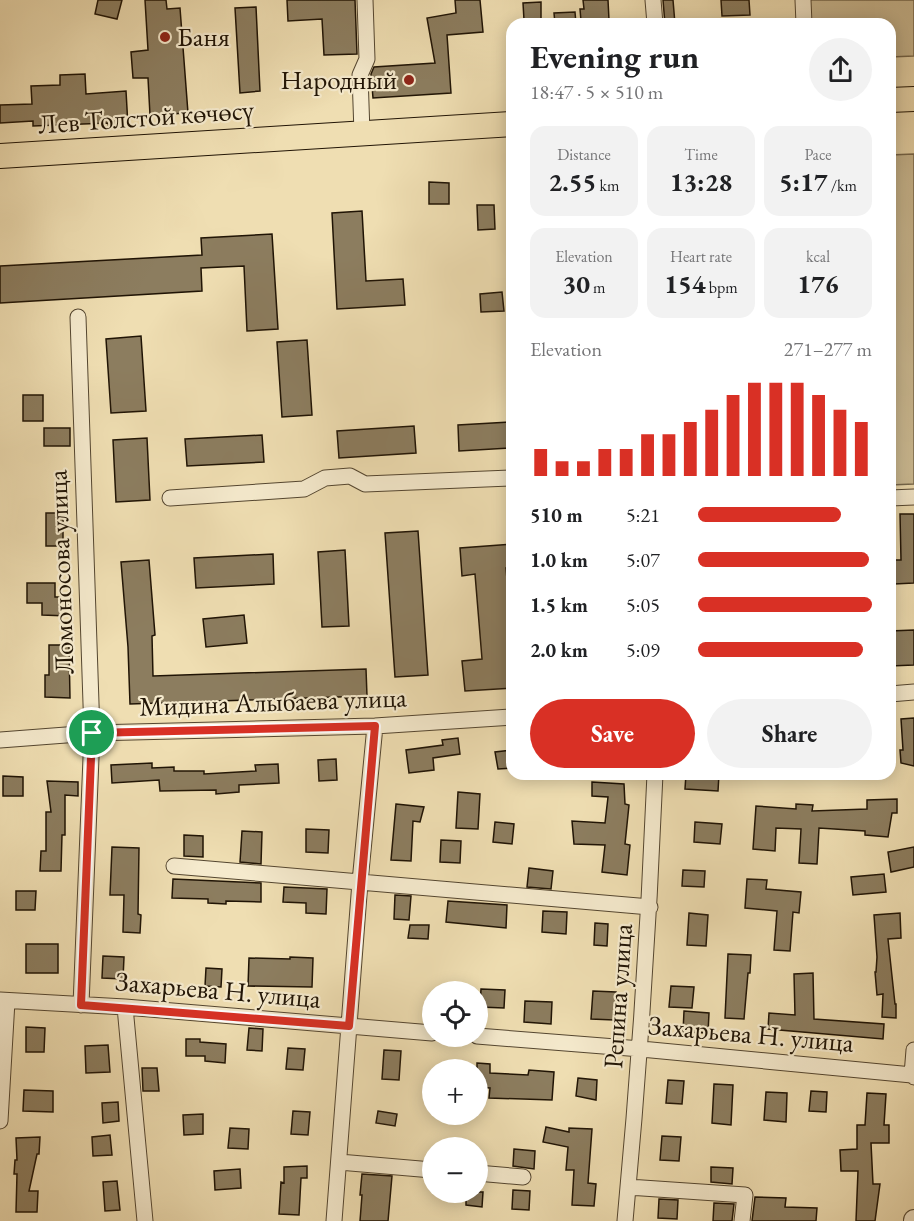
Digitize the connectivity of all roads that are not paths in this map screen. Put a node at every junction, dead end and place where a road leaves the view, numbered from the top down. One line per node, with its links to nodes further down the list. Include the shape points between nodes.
1 (365, 0): 9 (street, via 367,58 360,75)
2 (653, 0): 4 (street)
3 (803, 0): 5 (street)
4 (654, 18)
5 (804, 18)
6 (914, 99): 7 (main road)
7 (896, 100)
8 (506, 124): 9 (main road, Лев Толстой көчөсү)
9 (362, 133): 10 (main road, Лев Толстой көчөсү)
10 (0, 156)
11 (78, 317): 20 (street, Ломоносова улица)
12 (506, 478): 14 (street, via 365,484 350,476 325,478 304,489)
13 (914, 497): 15 (street)
14 (170, 498)
15 (896, 498)
16 (914, 692): 17 (street)
17 (896, 694)
18 (506, 717): 19 (street, Мидина Алыбаева улица)
19 (375, 726): 20 (street, Мидина Алыбаева улица); 24 (street)
20 (92, 733): 21 (street, Мидина Алыбаева улица); 27 (street, Ломоносова улица)
21 (0, 740)
22 (655, 780): 25 (street, Репина улица)
23 (174, 866): 24 (street)
24 (360, 882): 25 (street); 29 (street)
25 (650, 907): 32 (street, Репина улица)
26 (4, 1000): 27 (street, Захарьева Н. улица); 35 (street)
27 (81, 1005): 28 (street, Захарьева Н. улица)
28 (125, 1007): 29 (street, Захарьева Н. улица); 41 (street)
29 (349, 1026): 30 (street, Захарьева Н. улица); 36 (street)
30 (422, 1032)
31 (488, 1037): 32 (street, Захарьева Н. улица)
32 (641, 1049): 34 (street, Захарьева Н. улица); 40 (street, Репина улица)
33 (914, 1050): 34 (street)
34 (913, 1076)
35 (0, 1121)
36 (339, 1162): 37 (street); 42 (street)
37 (422, 1169)
38 (488, 1174): 39 (street)
39 (523, 1177)
40 (628, 1187): 43 (street, Репина улица); 44 (street, via 745,1195)
41 (145, 1221)
42 (334, 1221)
43 (626, 1221)
44 (742, 1221)

